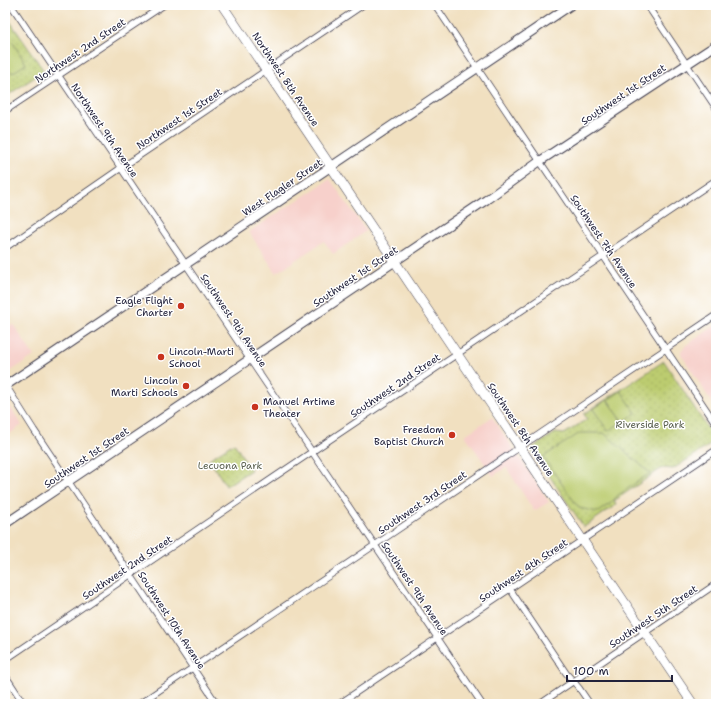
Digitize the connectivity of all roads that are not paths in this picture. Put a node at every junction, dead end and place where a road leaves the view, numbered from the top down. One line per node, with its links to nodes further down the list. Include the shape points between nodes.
1 (11, 5): 12 (street, Northwest 9th Avenue)
2 (164, 5): 12 (street, Northwest 2nd Street)
3 (222, 5): 11 (main road, Northwest 8th Avenue)
4 (363, 5): 11 (street, Northwest 1st Street)
5 (435, 5): 10 (street, Southwest 7th Avenue)
6 (571, 5): 10 (main road, West Flagler Street)
7 (647, 5): 9 (street)
8 (716, 45): 9 (main road, Southwest 1st Street)
9 (687, 64): 13 (street); 15 (main road, Southwest 1st Street)
10 (477, 68): 15 (street, Southwest 7th Avenue); 16 (main road, West Flagler Street)
11 (267, 71): 16 (main road, Northwest 8th Avenue); 17 (street, Northwest 1st Street)
12 (58, 75): 14 (street, Northwest 2nd Street); 17 (street, Northwest 9th Avenue)
13 (716, 108)
14 (5, 111)
15 (540, 161): 20 (street, Southwest 7th Avenue); 21 (main road, Southwest 1st Street)
16 (331, 166): 21 (main road, Southwest 8th Avenue); 22 (main road, West Flagler Street)
17 (120, 168): 19 (street, Northwest 1st Street); 22 (street, Northwest 9th Avenue)
18 (716, 180): 20 (street, Southwest 2nd Street)
19 (5, 248)
20 (604, 256): 24 (street, Southwest 7th Avenue); 25 (street, Southwest 2nd Street)
21 (395, 261): 25 (main road, Southwest 8th Avenue); 26 (main road, Southwest 1st Street)
22 (185, 264): 26 (street, Southwest 9th Avenue); 27 (main road, West Flagler Street)
23 (716, 315): 24 (street, Southwest 3rd Street)
24 (666, 349): 28 (street, Southwest 7th Avenue); 29 (street, Southwest 3rd Street)
25 (457, 354): 29 (main road, Southwest 8th Avenue); 31 (street, Southwest 2nd Street)
26 (249, 359): 31 (street, Southwest 9th Avenue); 32 (main road, Southwest 1st Street)
27 (5, 385): 32 (street, Southwest 10th Avenue)
28 (716, 424)
29 (520, 447): 34 (main road, Southwest 8th Avenue); 35 (street, Southwest 3rd Street)
30 (716, 450): 34 (street, Southwest 4th Street)
31 (312, 452): 35 (street, Southwest 9th Avenue); 36 (street, Southwest 2nd Street)
32 (69, 481): 33 (main road, Southwest 1st Street); 36 (street, Southwest 10th Avenue)
33 (5, 524)
34 (583, 540): 38 (street, Southwest 4th Street); 39 (main road, Southwest 8th Avenue)
35 (374, 545): 40 (street, Southwest 9th Avenue); 42 (street, Southwest 3rd Street)
36 (131, 575): 41 (street, Southwest 2nd Street); 42 (street, Southwest 10th Avenue)
37 (716, 584): 39 (street, Southwest 5th Street)
38 (510, 589): 40 (street, Southwest 4th Street); 44 (street)
39 (645, 632): 44 (street, Southwest 5th Street); 52 (main road, Southwest 8th Avenue)
40 (437, 638): 48 (street, Southwest 4th Street); 49 (street, Southwest 9th Avenue)
41 (5, 660)
42 (192, 668): 46 (street, Southwest 3rd Street); 47 (street, Southwest 10th Avenue)
43 (5, 675): 45 (street)
44 (573, 682): 50 (street, Southwest 5th Street); 51 (street)
45 (24, 704)
46 (139, 704)
47 (216, 704)
48 (339, 704)
49 (482, 704)
50 (540, 704)
51 (590, 704)
52 (693, 704)

